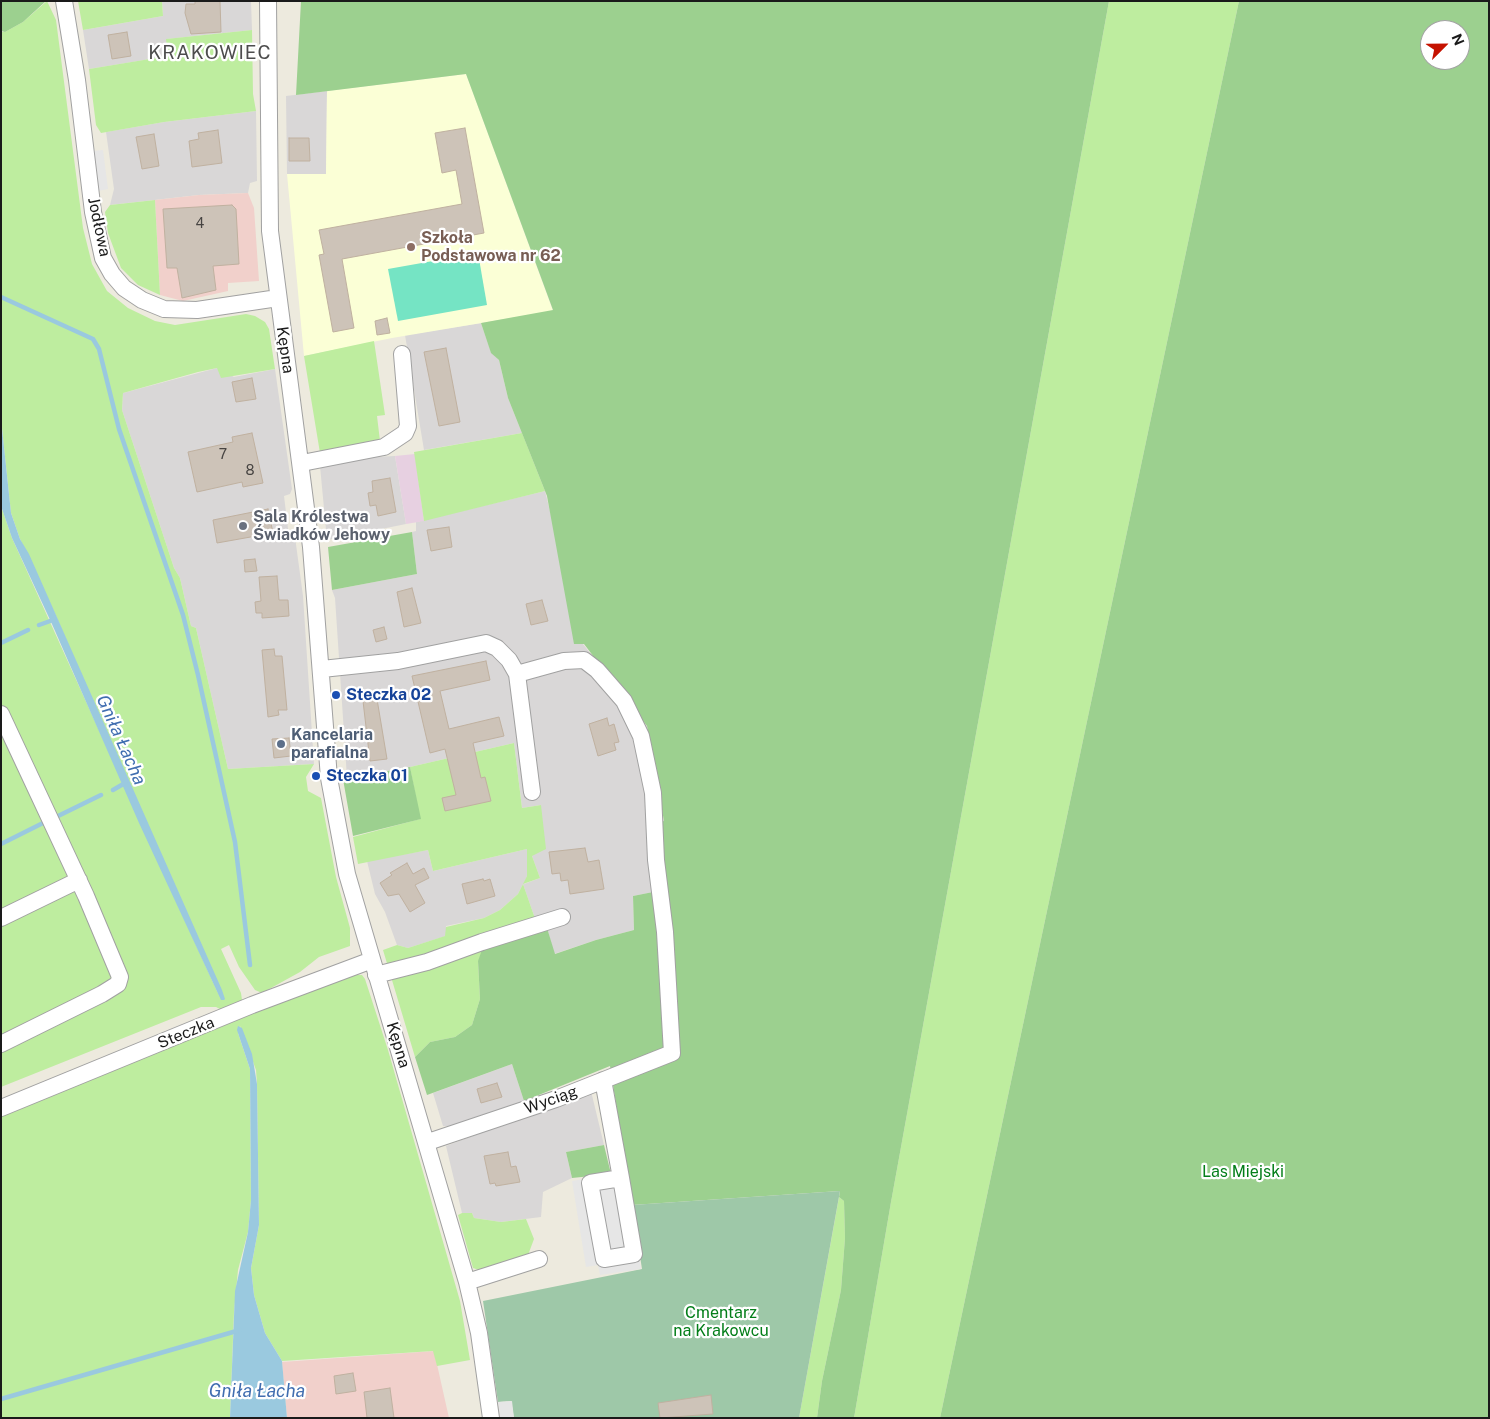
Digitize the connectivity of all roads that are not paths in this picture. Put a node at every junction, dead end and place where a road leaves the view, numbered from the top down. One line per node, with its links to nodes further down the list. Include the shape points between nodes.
1 (64, 1): 3 (street, Jodłowa, via 94,220 103,258 112,274 124,288 164,309 197,310)
2 (268, 1): 3 (street, Kępna, via 268,183)
3 (278, 298): 5 (street, Kępna)
4 (402, 354): 5 (street, via 408,426 405,433 384,447)
5 (302, 463): 6 (street, Kępna)
6 (322, 669): 7 (street, via 398,661 486,643 510,660); 13 (street, Kępna, via 329,778 347,874)
7 (517, 674): 9 (street); 15 (street, Wyciąg, via 564,661 584,660 624,701 641,736 653,793 656,860 666,932 672,1053)
8 (1, 714): 10 (street)
9 (532, 792)
10 (79, 880): 12 (street); 14 (street, via 118,967 118,984)
11 (562, 917): 13 (street, Steczka, via 427,962)
12 (1, 918)
13 (374, 967): 16 (street, Steczka, via 261,1001); 17 (street, Kępna)
14 (1, 1044)
15 (603, 1080): 17 (street, Wyciąg); 18 (street)
16 (1, 1108)
17 (428, 1142): 20 (street, Kępna)
18 (621, 1178): 18 (street, via 634,1254 604,1259 590,1183)
19 (539, 1259): 20 (street)
20 (468, 1282): 21 (street, Kępna)
21 (491, 1418)

